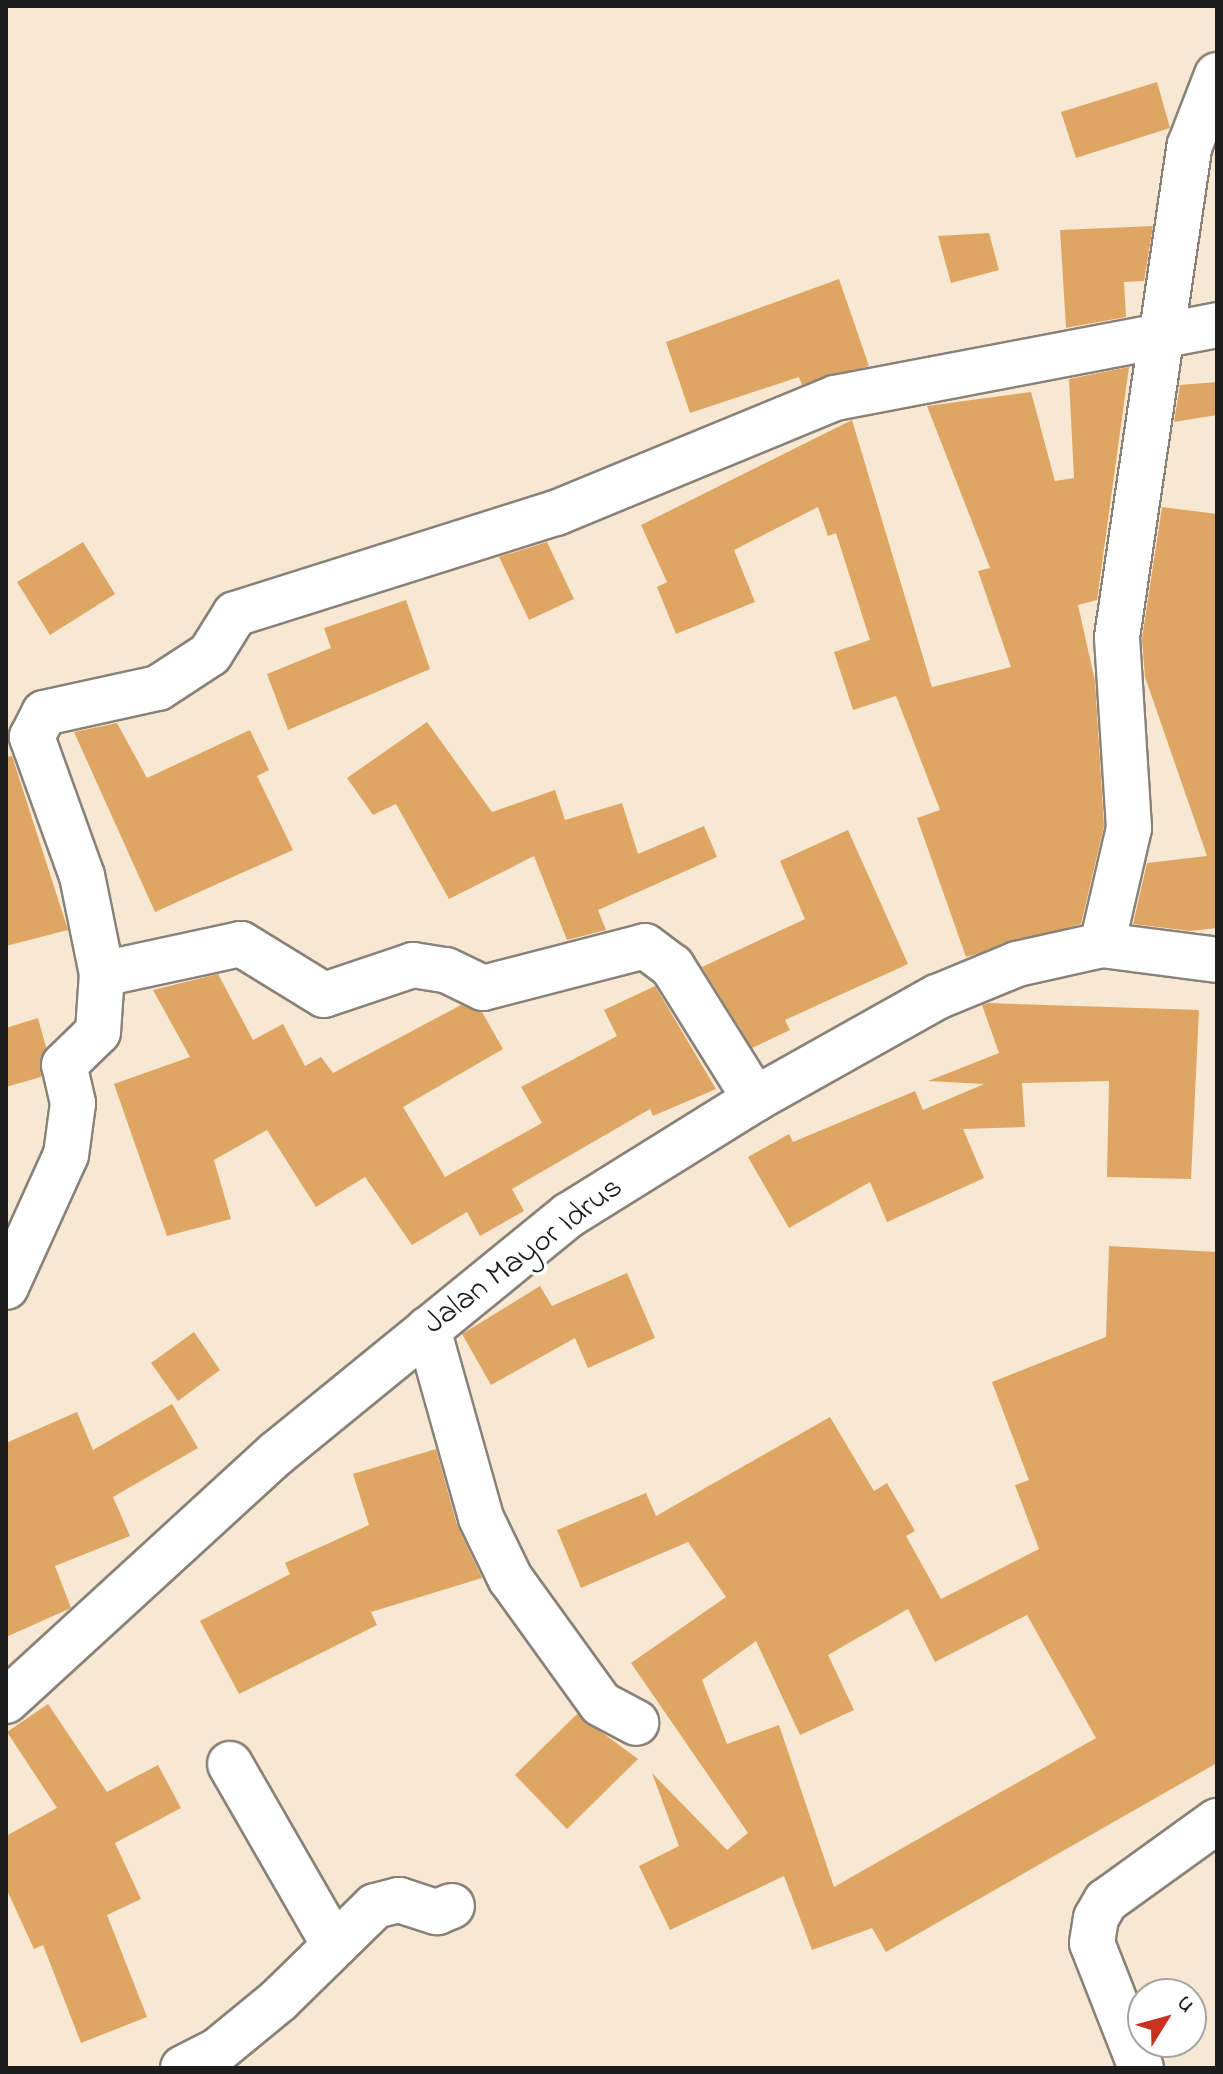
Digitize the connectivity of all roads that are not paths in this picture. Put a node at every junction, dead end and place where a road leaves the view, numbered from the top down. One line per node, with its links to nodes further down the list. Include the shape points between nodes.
1 (1217, 75): 3 (street, via 1190,145)
2 (1217, 325): 3 (street)
3 (1162, 334): 4 (street, via 1117,637 1129,828); 6 (street, via 835,398 556,513 235,614 210,654 158,688 44,713 32,737 82,876)
4 (1102, 945): 5 (street, Jalan Mayor Idrus); 7 (street, Jalan Mayor Idrus, via 1017,964 937,997)
5 (1217, 960)
6 (102, 974): 7 (street, via 241,944 324,995 413,965 446,970 483,988 645,946 672,966); 8 (street, via 98,1032 64,1065 73,1103 66,1155)
7 (755, 1099): 9 (street, Jalan Mayor Idrus, via 569,1215)
8 (6, 1287)
9 (428, 1329): 10 (street, Jalan Mayor Idrus, via 185,1534); 11 (street, via 481,1518 510,1578 601,1704)
10 (6, 1701)
11 (636, 1723)
12 (230, 1764): 15 (street)
13 (1217, 1821): 17 (street, via 1106,1901 1096,1918 1092,1943)
14 (452, 1906): 15 (street, via 437,1912 399,1900 375,1906)
15 (334, 1945): 16 (street, via 217,2051)
16 (183, 2068)
17 (1141, 2068)

